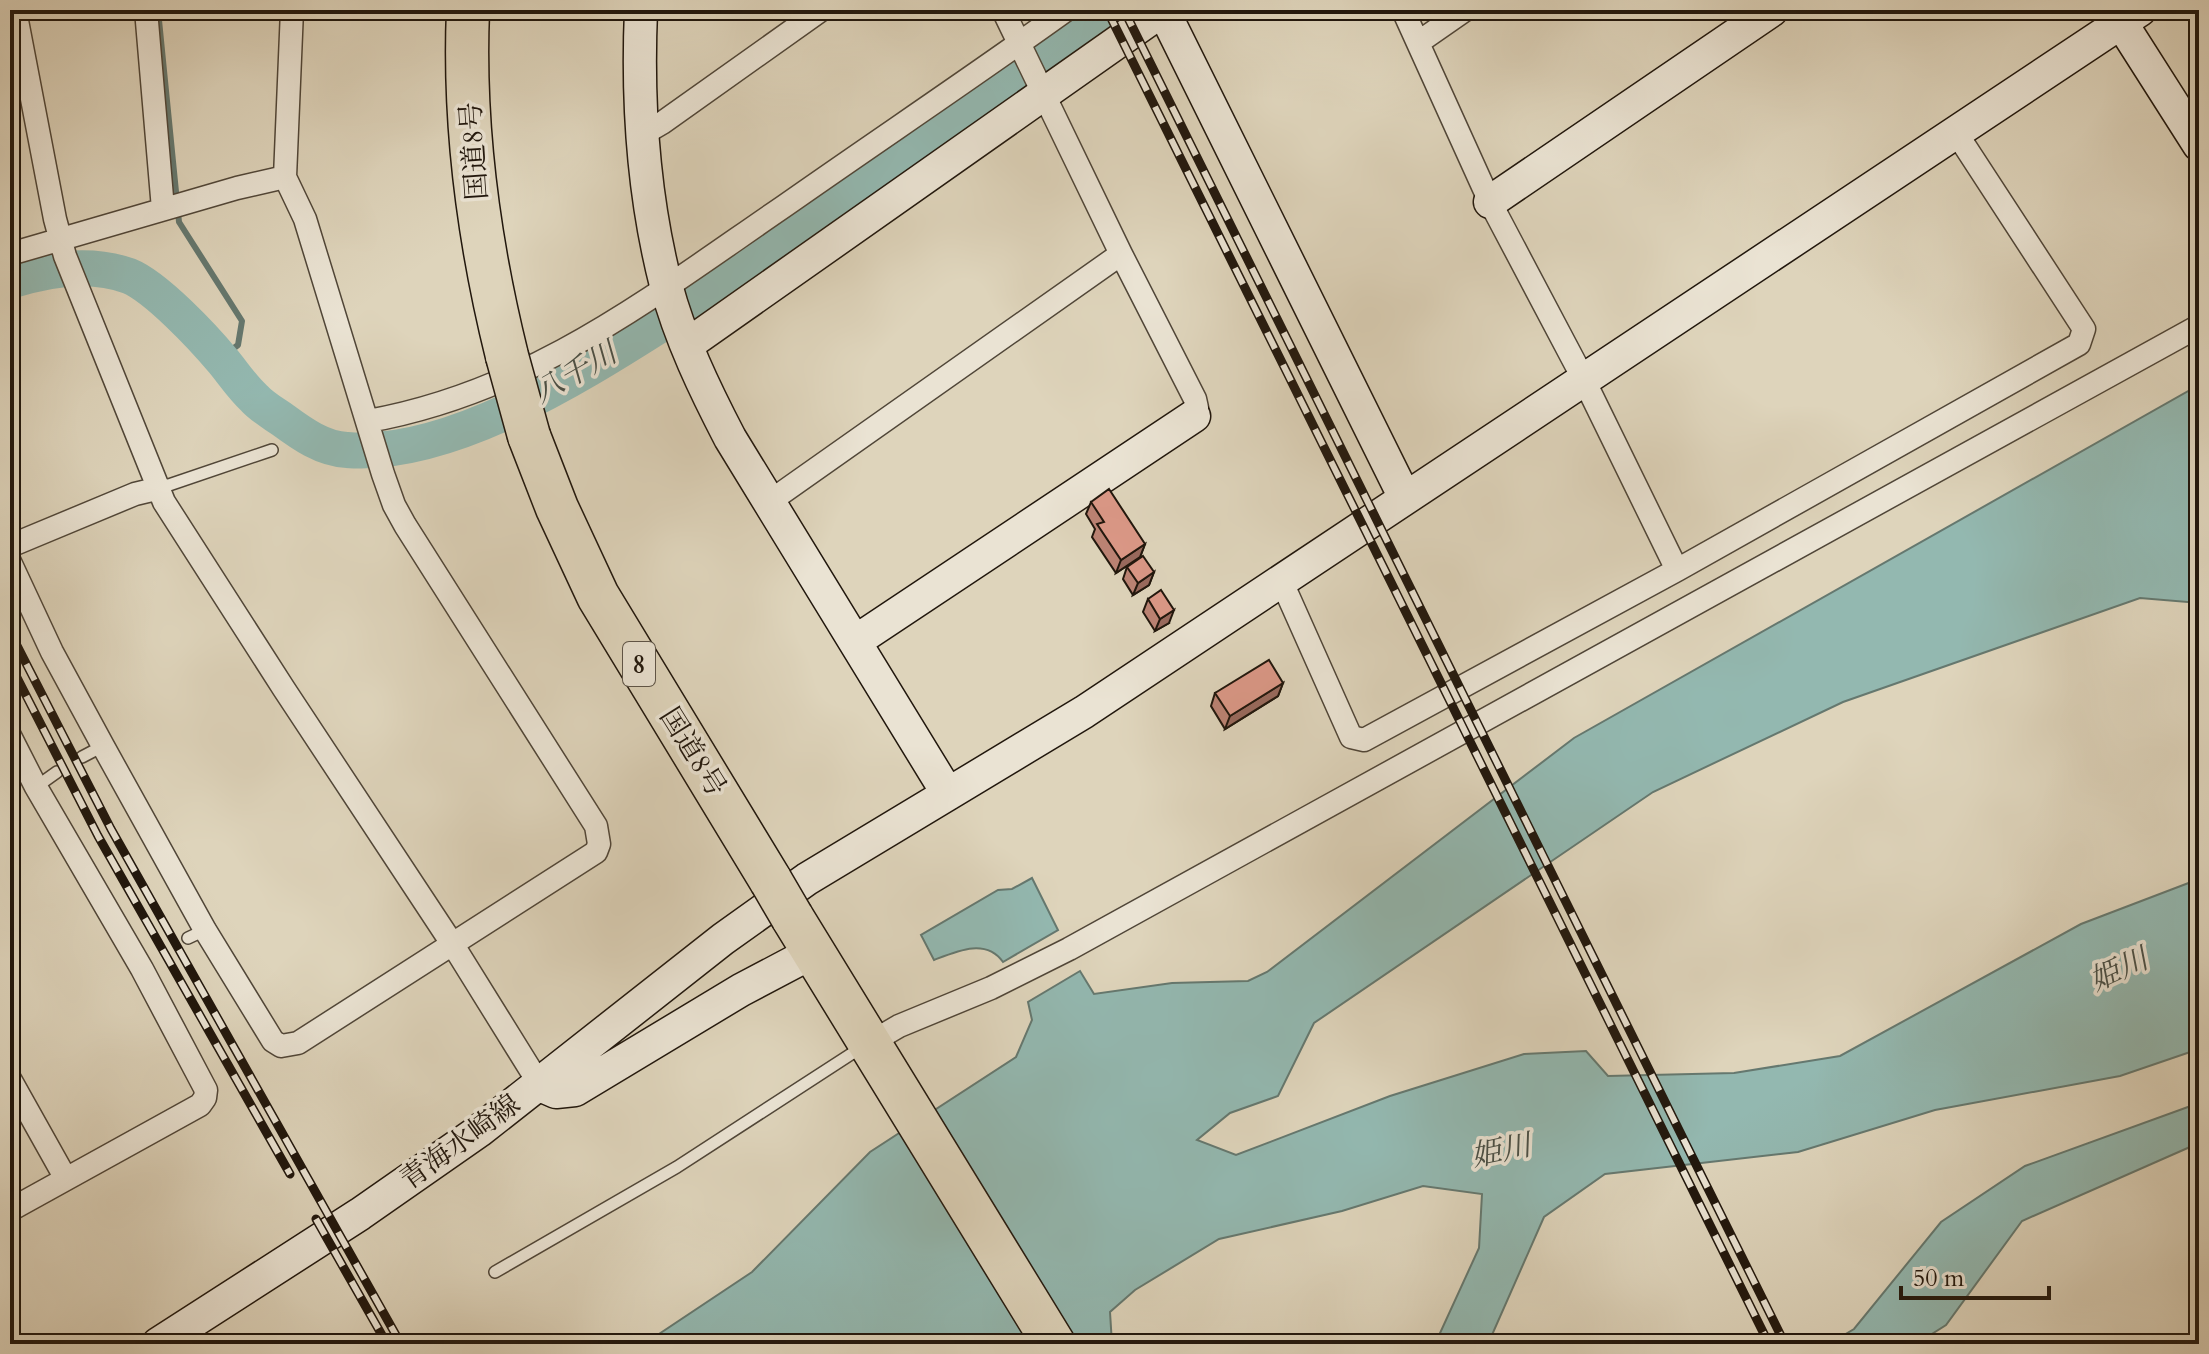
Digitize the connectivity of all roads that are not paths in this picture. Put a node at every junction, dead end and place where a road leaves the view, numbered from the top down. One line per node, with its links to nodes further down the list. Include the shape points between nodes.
1 (15, 10): 23 (street)
2 (146, 10): 22 (street)
3 (292, 10): 20 (street)
4 (468, 10): 48 (highway, 国道8号 / 8, bridge, via 478,215 490,288 529,436 598,596)
5 (641, 10): 17 (street)
6 (821, 10): 17 (street, via 662,123)
7 (1003, 10): 15 (street)
8 (1066, 10): 15 (street)
9 (1163, 10): 16 (street); 34 (street)
10 (1403, 10): 14 (street)
11 (1465, 10): 14 (street)
12 (1772, 10): 21 (street)
13 (2124, 14): 18 (street); 19 (street)
14 (1419, 42): 21 (street)
15 (1020, 43): 16 (street); 26 (street)
16 (1045, 93): 25 (street); 28 (street)
17 (641, 130): 26 (street)
18 (1955, 131): 29 (street); 38 (street, via 2084,329 2079,344)
19 (2199, 145)
20 (285, 177): 22 (street); 31 (street, via 305,219)
21 (1490, 202): 29 (street)
22 (163, 209): 23 (street)
23 (62, 247): 24 (street); 33 (street)
24 (10, 254)
25 (1121, 254): 30 (street, via 1195,399); 35 (street)
26 (666, 287): 28 (street); 31 (street, via 537,366 427,409)
27 (2199, 326): 49 (street, via 1069,949)
28 (687, 345): 35 (street, via 713,406)
29 (1584, 380): 34 (street); 38 (street)
30 (1194, 416): 40 (street)
31 (368, 421): 47 (street, via 405,525 599,835 596,852 588,859)
32 (272, 450): 33 (lane)
33 (160, 488): 36 (street); 47 (street, via 266,663)
34 (1405, 498): 39 (street)
35 (769, 502): 40 (street)
36 (10, 546)
37 (10, 562): 42 (street)
38 (1677, 570): 39 (street, via 1364,740 1351,737)
39 (1281, 580): 46 (street, via 1084,712)
40 (856, 641): 46 (street)
41 (10, 736): 45 (street)
42 (103, 746): 43 (lane); 47 (street, via 197,934 281,1046 298,1043)
43 (82, 757)
44 (57, 772): 45 (lane)
45 (36, 787): 52 (street, via 146,966 206,1090 200,1105)
46 (948, 794): 51 (street, via 807,879)
47 (453, 945): 51 (street)
48 (821, 964): 49 (highway, 国道8号 / 8); 51 (street, 青海水崎線, via 741,990 575,1090 556,1092)
49 (868, 1042): 54 (lane, via 677,1167); 56 (highway, 国道8号 / 8)
50 (10, 1079): 52 (street)
51 (540, 1085): 55 (street, 青海水崎線, via 360,1214)
52 (66, 1179): 53 (street)
53 (10, 1210)
54 (495, 1272)
55 (158, 1344)
56 (1054, 1344)

